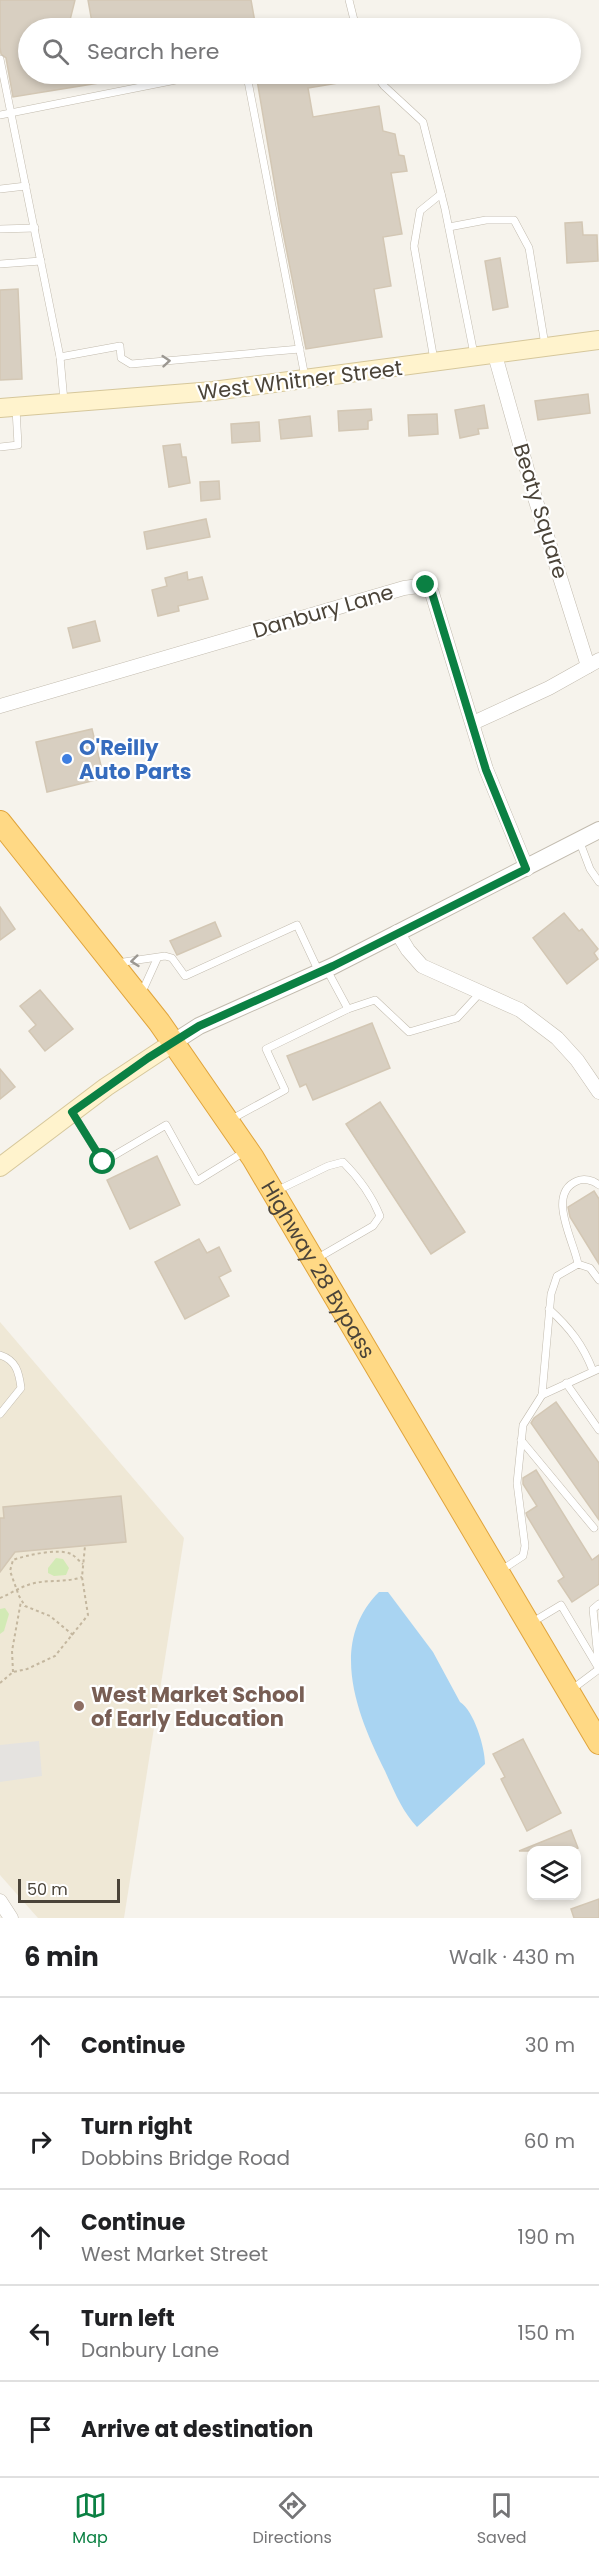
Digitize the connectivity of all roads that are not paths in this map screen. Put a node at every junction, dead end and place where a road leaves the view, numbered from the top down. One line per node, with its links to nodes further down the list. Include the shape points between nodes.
1 (349, 0): 2 (lane)
2 (354, 18)
3 (0, 59): 7 (lane)
4 (156, 84): 7 (lane)
5 (249, 84): 19 (lane)
6 (382, 84): 11 (lane, via 423,122)
7 (11, 113): 8 (lane); 9 (lane)
8 (0, 115)
9 (26, 186): 10 (lane); 13 (lane)
10 (0, 189)
11 (441, 194): 12 (lane); 23 (lane, via 420,211 414,246)
12 (448, 227): 18 (lane, via 514,220 529,248); 22 (lane)
13 (35, 228): 14 (lane); 15 (lane)
14 (0, 229)
15 (41, 261): 16 (lane); 21 (lane)
16 (0, 264)
17 (599, 340): 18 (main road, West Whitner Street)
18 (546, 347): 20 (main road, West Whitner Street)
19 (300, 349): 21 (lane, one-way to 19, via 120,346 122,358 131,364); 24 (lane)
20 (495, 355): 22 (main road, West Whitner Street); 28 (street, Beaty Square, via 535,498)
21 (60, 357): 25 (lane)
22 (475, 357): 23 (main road, West Whitner Street)
23 (434, 363): 24 (main road, West Whitner Street)
24 (306, 380): 25 (main road, West Whitner Street)
25 (64, 404): 26 (main road, West Whitner Street)
26 (8, 407): 27 (lane, via 18,445)
27 (0, 447)
28 (594, 663): 30 (street, Beaty Square)
29 (0, 706): 30 (street, Danbury Lane, via 404,588 426,585 432,593)
30 (473, 723): 34 (street, Danbury Lane, via 486,770)
31 (599, 830): 33 (street)
32 (3, 833): 38 (highway, Highway 28 Bypass)
33 (579, 840): 34 (street); 35 (lane)
34 (526, 869): 36 (street)
35 (599, 882)
36 (397, 932): 39 (street); 40 (street, via 422,966)
37 (157, 959): 38 (lane, one-way to 38); 39 (lane, via 172,958 185,976 297,926); 41 (lane)
38 (113, 964): 41 (highway, Highway 28 Bypass)
39 (323, 970): 42 (lane); 43 (street, via 199,1026)
40 (480, 993): 42 (lane, via 457,1018 409,1032 375,1000); 44 (street, via 520,1010 557,1038)
41 (140, 998): 43 (highway, Highway 28 Bypass)
42 (348, 1009): 46 (lane, via 266,1049 285,1090)
43 (174, 1042): 45 (main road); 46 (highway, Highway 28 Bypass)
44 (597, 1087)
45 (72, 1112): 47 (lane, via 103,1162 166,1125 197,1181); 48 (main road)
46 (228, 1121): 47 (highway, Highway 28 Bypass)
47 (248, 1150): 50 (highway, Highway 28 Bypass)
48 (0, 1167)
49 (599, 1185): 52 (lane, via 592,1180 578,1180 566,1190 561,1201)
50 (273, 1192): 51 (highway, Highway 28 Bypass); 51 (lane, via 343,1162 375,1203 380,1216 373,1226)
51 (314, 1261): 63 (highway, Highway 28 Bypass)
52 (578, 1264): 53 (lane, via 590,1268); 54 (lane, via 557,1276)
53 (599, 1280)
54 (549, 1310): 56 (lane, via 584,1347); 58 (lane)
55 (0, 1355): 59 (lane, via 10,1358 19,1372 21,1388)
56 (596, 1370): 57 (lane)
57 (566, 1383): 58 (lane); 60 (lane)
58 (542, 1395): 61 (lane, via 523,1425)
59 (0, 1414)
60 (599, 1430)
61 (521, 1440): 62 (lane); 63 (lane, via 516,1482 525,1546 523,1556)
62 (594, 1528)
63 (498, 1572): 65 (highway, Highway 28 Bypass)
64 (599, 1604): 66 (lane, via 593,1609)
65 (529, 1624): 66 (lane, via 561,1605); 67 (highway, Highway 28 Bypass)
66 (599, 1669): 67 (lane)
67 (568, 1691): 68 (highway, Highway 28 Bypass)
68 (599, 1743)
69 (0, 1901): 70 (street)
70 (11, 1918)

